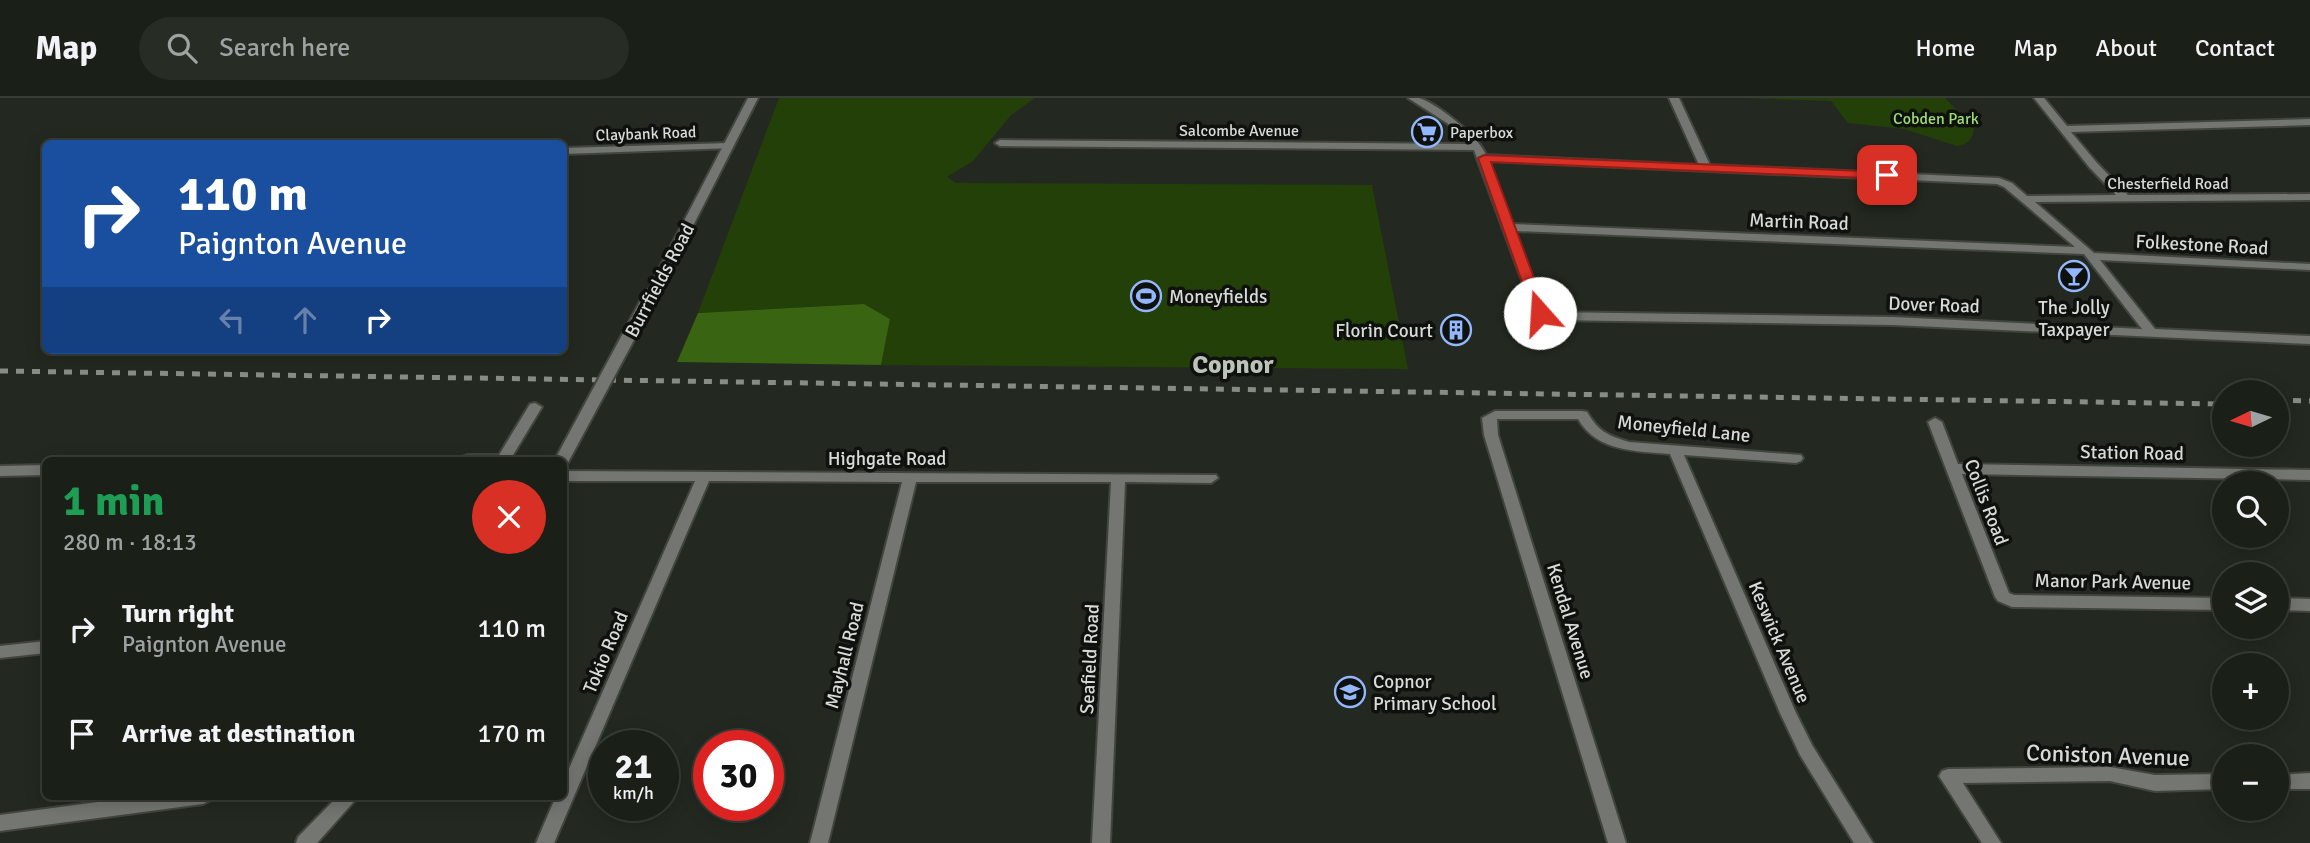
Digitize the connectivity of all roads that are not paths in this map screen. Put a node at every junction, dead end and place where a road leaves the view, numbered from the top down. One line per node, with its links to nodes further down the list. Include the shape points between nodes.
1 (753, 98): 8 (street, Burrfields Road)
2 (1412, 98): 9 (street, via 1450,121)
3 (1674, 98): 12 (street)
4 (2039, 98): 6 (street)
5 (2310, 122): 6 (street)
6 (2064, 129): 15 (street)
7 (1000, 143): 9 (street, Salcombe Avenue)
8 (729, 146): 10 (street, Claybank Road); 26 (street, Burrfields Road, bridge)
9 (1478, 147): 11 (street)
10 (567, 151)
11 (1484, 158): 12 (street); 16 (street)
12 (1706, 168): 14 (street, via 1991,180 2008,185)
13 (2310, 197): 15 (street, Chesterfield Road)
14 (2026, 199): 15 (street, Chesterfield Road); 17 (street)
15 (2126, 199)
16 (1510, 227): 17 (street, Martin Road); 19 (street, Dover Road, via 1540,313 1555,318 1881,321)
17 (2090, 254): 18 (street, Folkestone Road); 19 (street)
18 (2310, 267)
19 (2151, 332): 20 (street, Dover Road)
20 (2310, 340)
21 (535, 407): 25 (street)
22 (1495, 415): 24 (street, Moneyfield Lane, via 1582,415 1589,428 1612,443); 55 (street, Kendal Avenue, via 1488,423)
23 (1935, 422): 28 (street, Collis Road)
24 (1675, 449): 27 (street, Moneyfield Lane); 56 (street, Keswick Avenue, via 1788,713)
25 (505, 457)
26 (564, 457)
27 (1796, 458)
28 (1954, 469): 31 (street, Station Road); 37 (street, Collis Road)
29 (42, 470): 30 (street)
30 (0, 471)
31 (2310, 475)
32 (567, 476): 33 (street, Highgate Road)
33 (704, 477): 34 (street, Highgate Road); 46 (street, Tokio Road)
34 (910, 478): 35 (street, Highgate Road); 53 (street, Mayhall Road)
35 (1118, 478): 36 (street, Highgate Road); 54 (street, Seafield Road)
36 (1211, 478)
37 (2003, 597): 38 (street, Manor Park Avenue, via 2012,601)
38 (2212, 604)
39 (2289, 604): 40 (street)
40 (2310, 605)
41 (42, 647): 42 (street)
42 (0, 652)
43 (2310, 781): 45 (street)
44 (2212, 782): 57 (street, Coniston Avenue, via 2155,783 2110,775 1948,776)
45 (2289, 782)
46 (567, 792)
47 (173, 800): 50 (street)
48 (343, 800): 51 (street)
49 (564, 800): 52 (street, Tokio Road)
50 (0, 823)
51 (305, 843)
52 (545, 843)
53 (819, 843)
54 (1101, 843)
55 (1617, 843)
56 (1864, 843)
57 (1992, 843)

